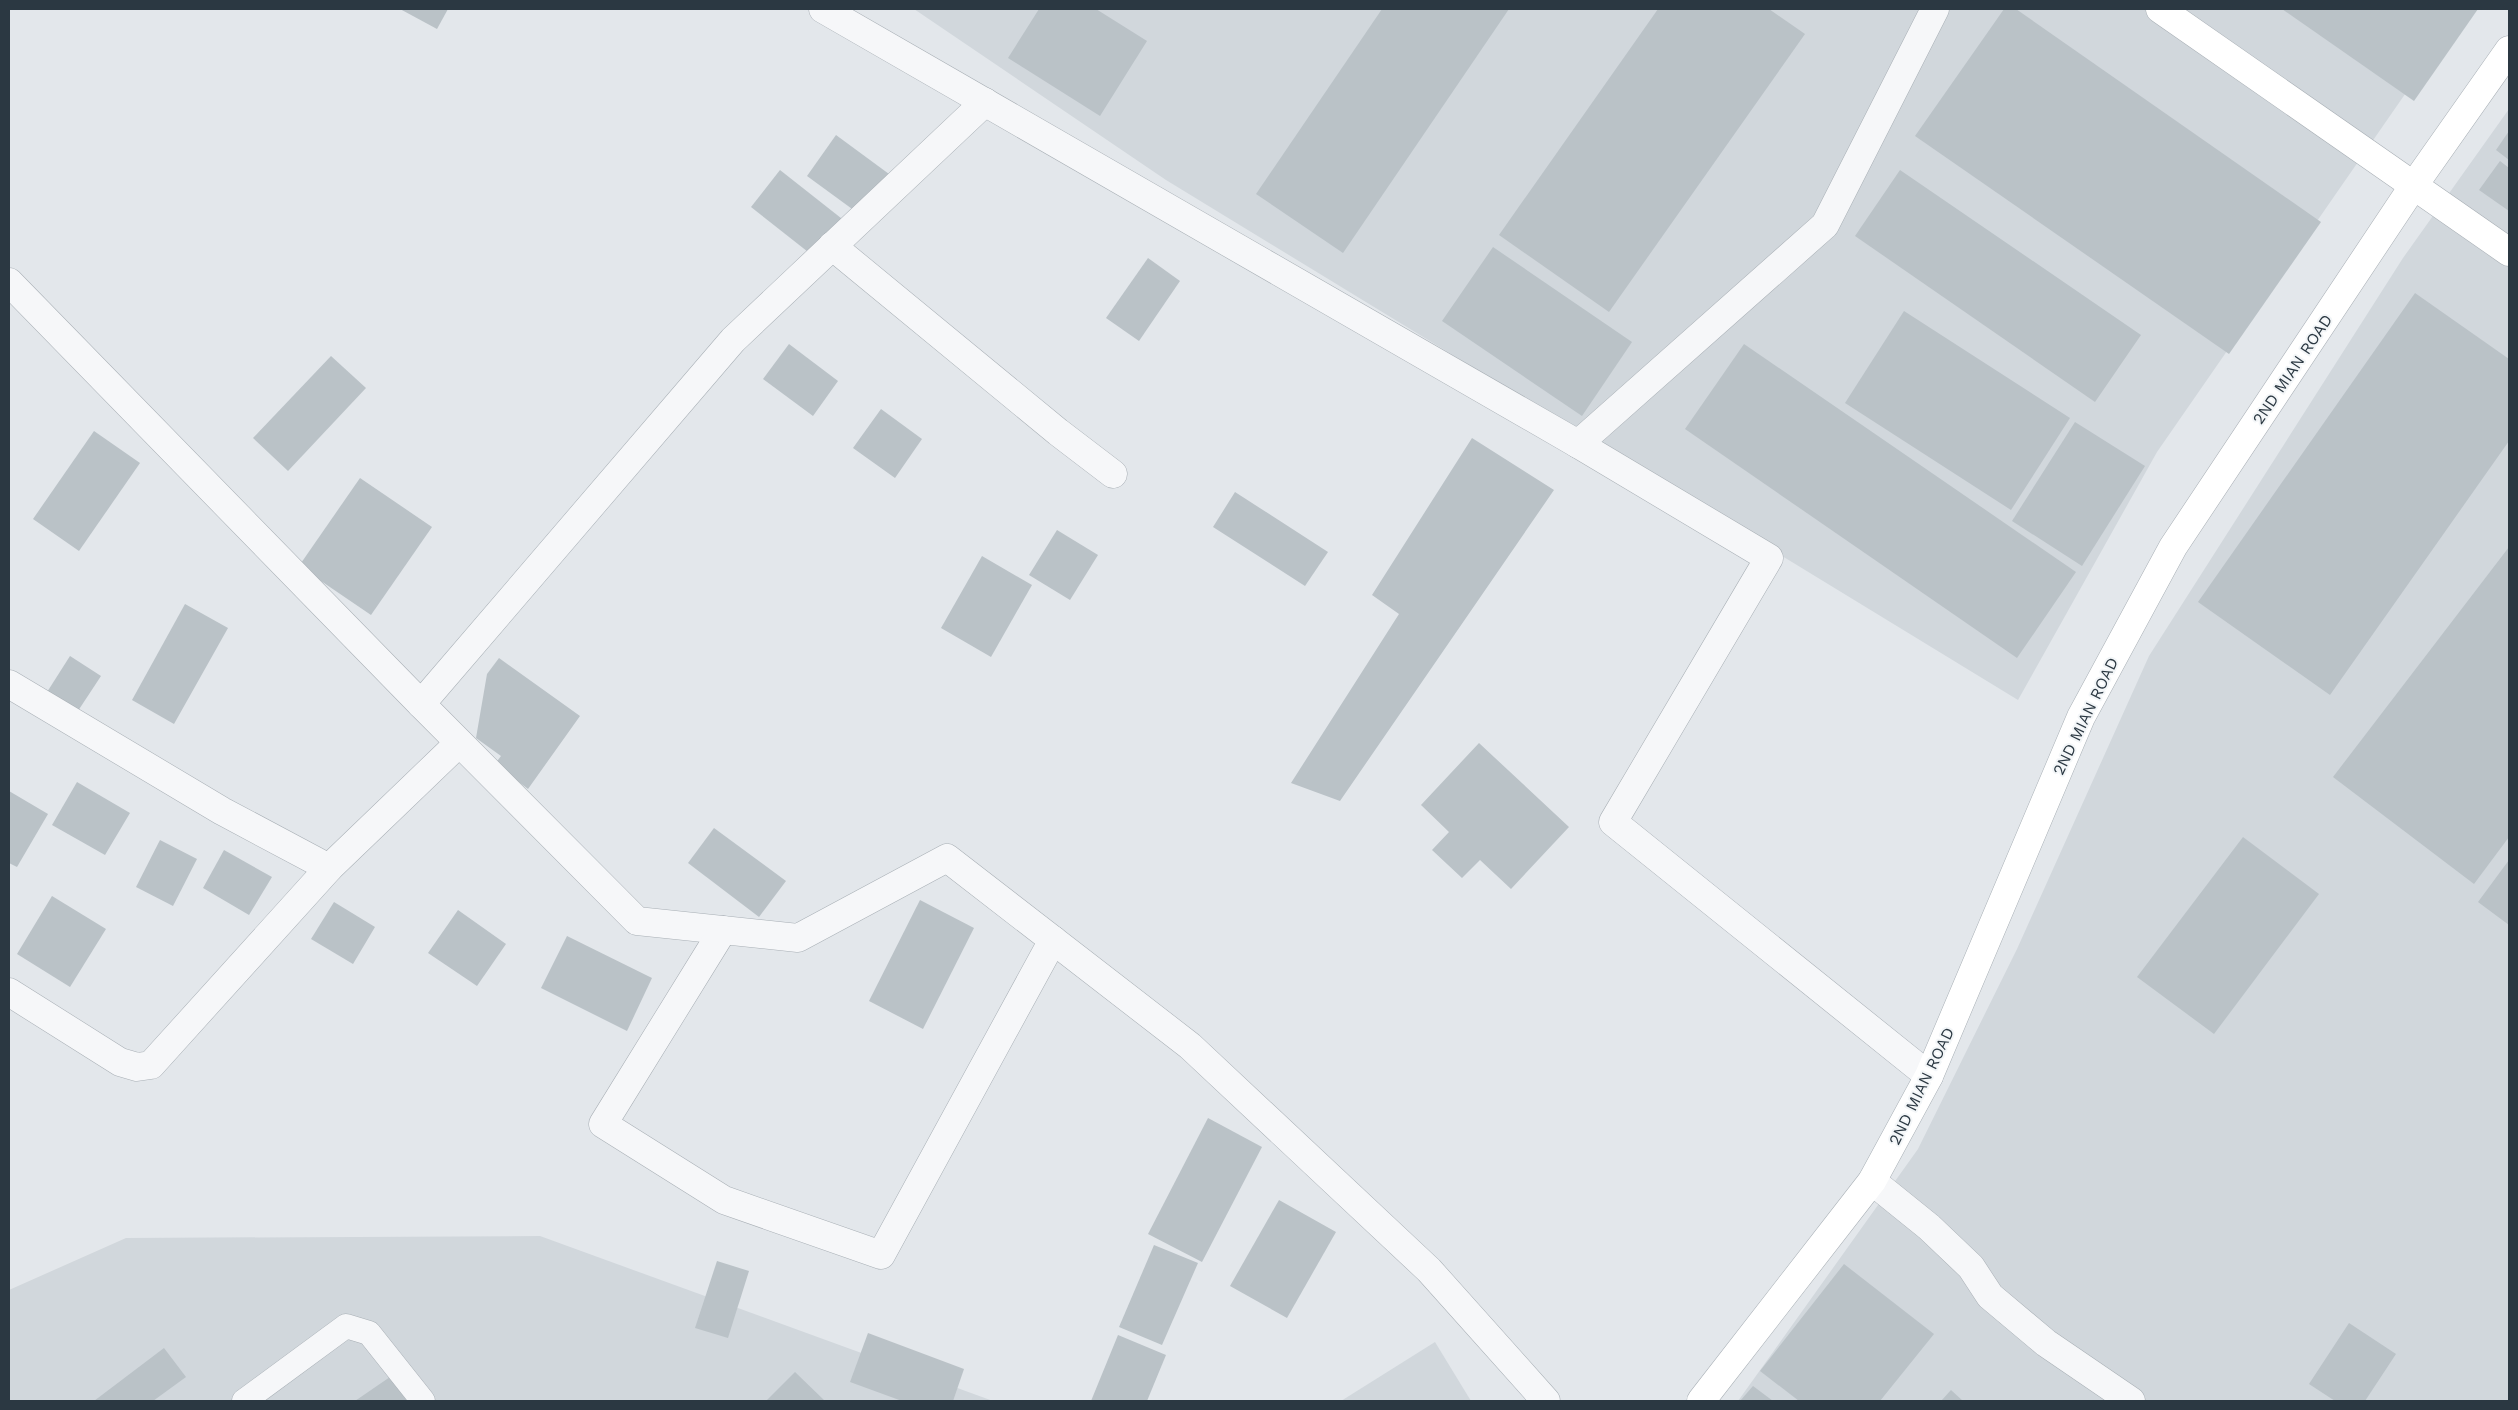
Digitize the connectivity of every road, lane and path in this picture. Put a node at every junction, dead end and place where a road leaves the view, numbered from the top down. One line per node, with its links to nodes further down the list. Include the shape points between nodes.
1 (823, 9): 5 (street)
2 (1935, 9): 10 (street, via 1824,225)
3 (2160, 9): 6 (main road)
4 (2509, 50): 6 (main road, 2ND MIAN ROAD)
5 (985, 102): 7 (street); 10 (street)
6 (2414, 185): 8 (main road); 19 (main road, 2ND MIAN ROAD, via 2173,547 2081,717)
7 (832, 246): 11 (street); 13 (street, via 733,340)
8 (2509, 252)
9 (9, 282): 13 (street)
10 (1578, 444): 19 (street, via 1768,558 1612,822)
11 (1113, 474)
12 (9, 684): 15 (street, via 222,811)
13 (421, 704): 14 (street)
14 (459, 743): 15 (street); 16 (street, via 637,920)
15 (329, 868): 18 (street, via 151,1065 137,1067 120,1062)
16 (723, 930): 17 (street, via 798,938 947,858); 17 (street, via 604,1124 724,1200 881,1255)
17 (1053, 940): 23 (street, via 1212,1066 1429,1270)
18 (9, 992)
19 (1929, 1076): 20 (main road, 2ND MIAN ROAD)
20 (1872, 1181): 24 (main road, 2ND MIAN ROAD); 25 (street, via 1929,1227 1971,1267 1990,1296 2046,1343)
21 (244, 1401): 22 (lane, via 346,1326 369,1333)
22 (423, 1401)
23 (1546, 1401)
24 (1701, 1401)
25 (2131, 1401)

